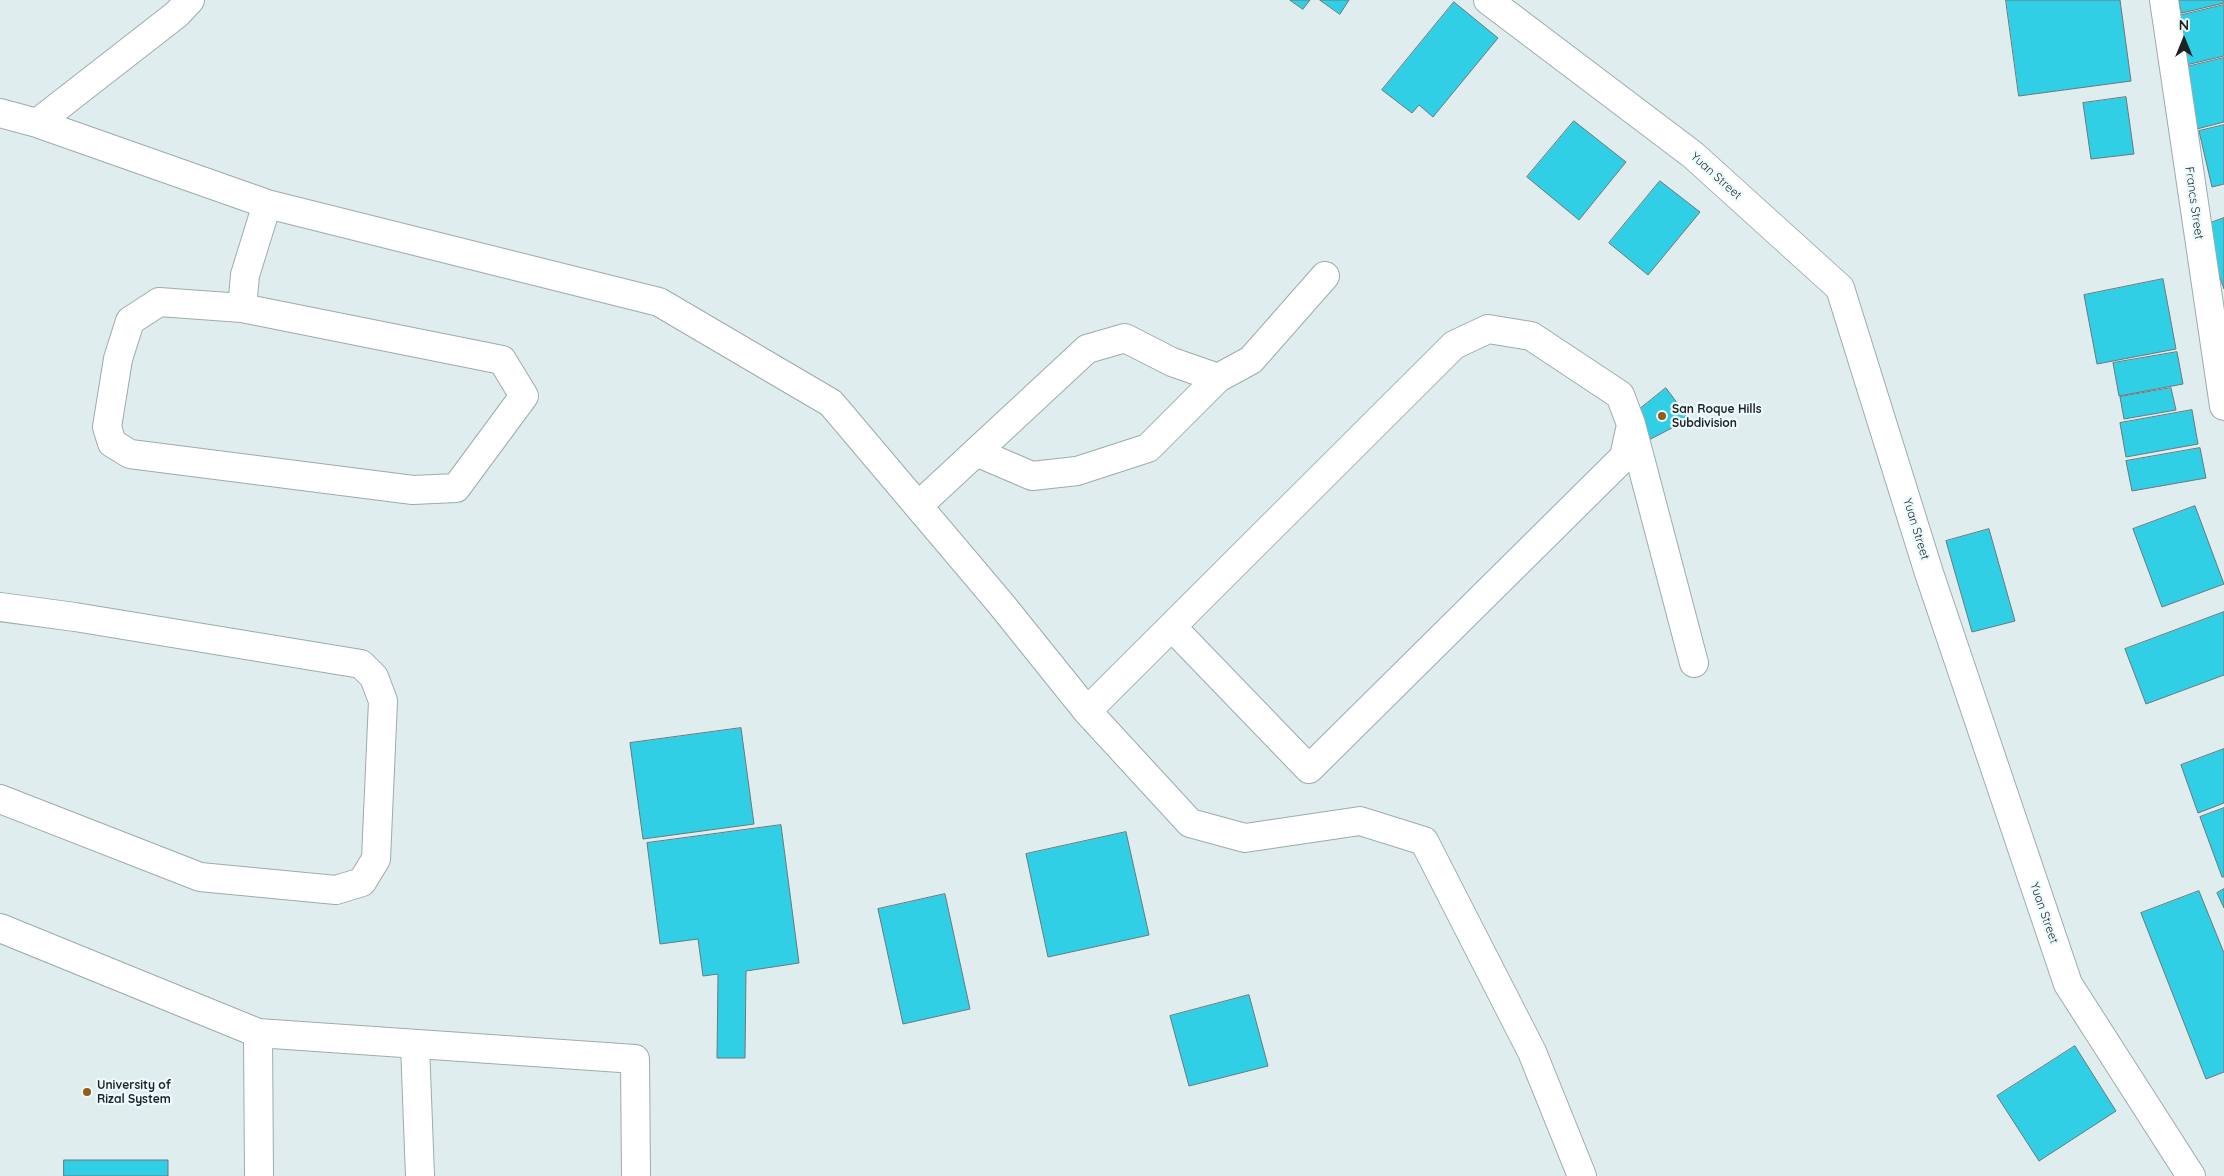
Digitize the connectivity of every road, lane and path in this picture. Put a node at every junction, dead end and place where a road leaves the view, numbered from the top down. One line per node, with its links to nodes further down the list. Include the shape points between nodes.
1 (190, 0): 5 (street, via 177,14)
2 (1488, 0): 26 (street, Yuan Street, via 1694,155 1840,288 1929,572 2068,984)
3 (2164, 0): 10 (street, Francs Street)
4 (0, 113): 5 (street)
5 (37, 123): 6 (street)
6 (267, 204): 8 (street, via 245,275); 13 (street, via 659,302 831,403)
7 (1325, 276): 9 (street, via 1251,360)
8 (242, 308): 8 (street, via 502,360 524,396 456,488 413,490 130,454 112,443 107,427 118,358 130,321 159,302)
9 (1218, 378): 12 (street, via 1148,448 1077,471 1032,476); 12 (street, via 1172,362 1125,338 1087,349)
10 (2224, 406)
11 (1631, 424): 15 (street, via 1620,395 1531,336 1488,329 1454,344); 15 (street, via 1624,457 1309,769); 16 (street)
12 (976, 452): 13 (street)
13 (918, 506): 17 (street)
14 (0, 607): 18 (street, via 361,664 374,677 382,700 376,859 362,882 336,890 200,877)
15 (1172, 627): 17 (street)
16 (1694, 663)
17 (1087, 712): 25 (street, via 1190,823 1245,838 1360,821 1424,841 1532,1052)
18 (0, 799)
19 (0, 928): 20 (street)
20 (258, 1033): 21 (street); 22 (street)
21 (415, 1045): 23 (street); 24 (street, via 635,1059)
22 (259, 1176)
23 (420, 1176)
24 (636, 1176)
25 (1582, 1176)
26 (2191, 1176)

